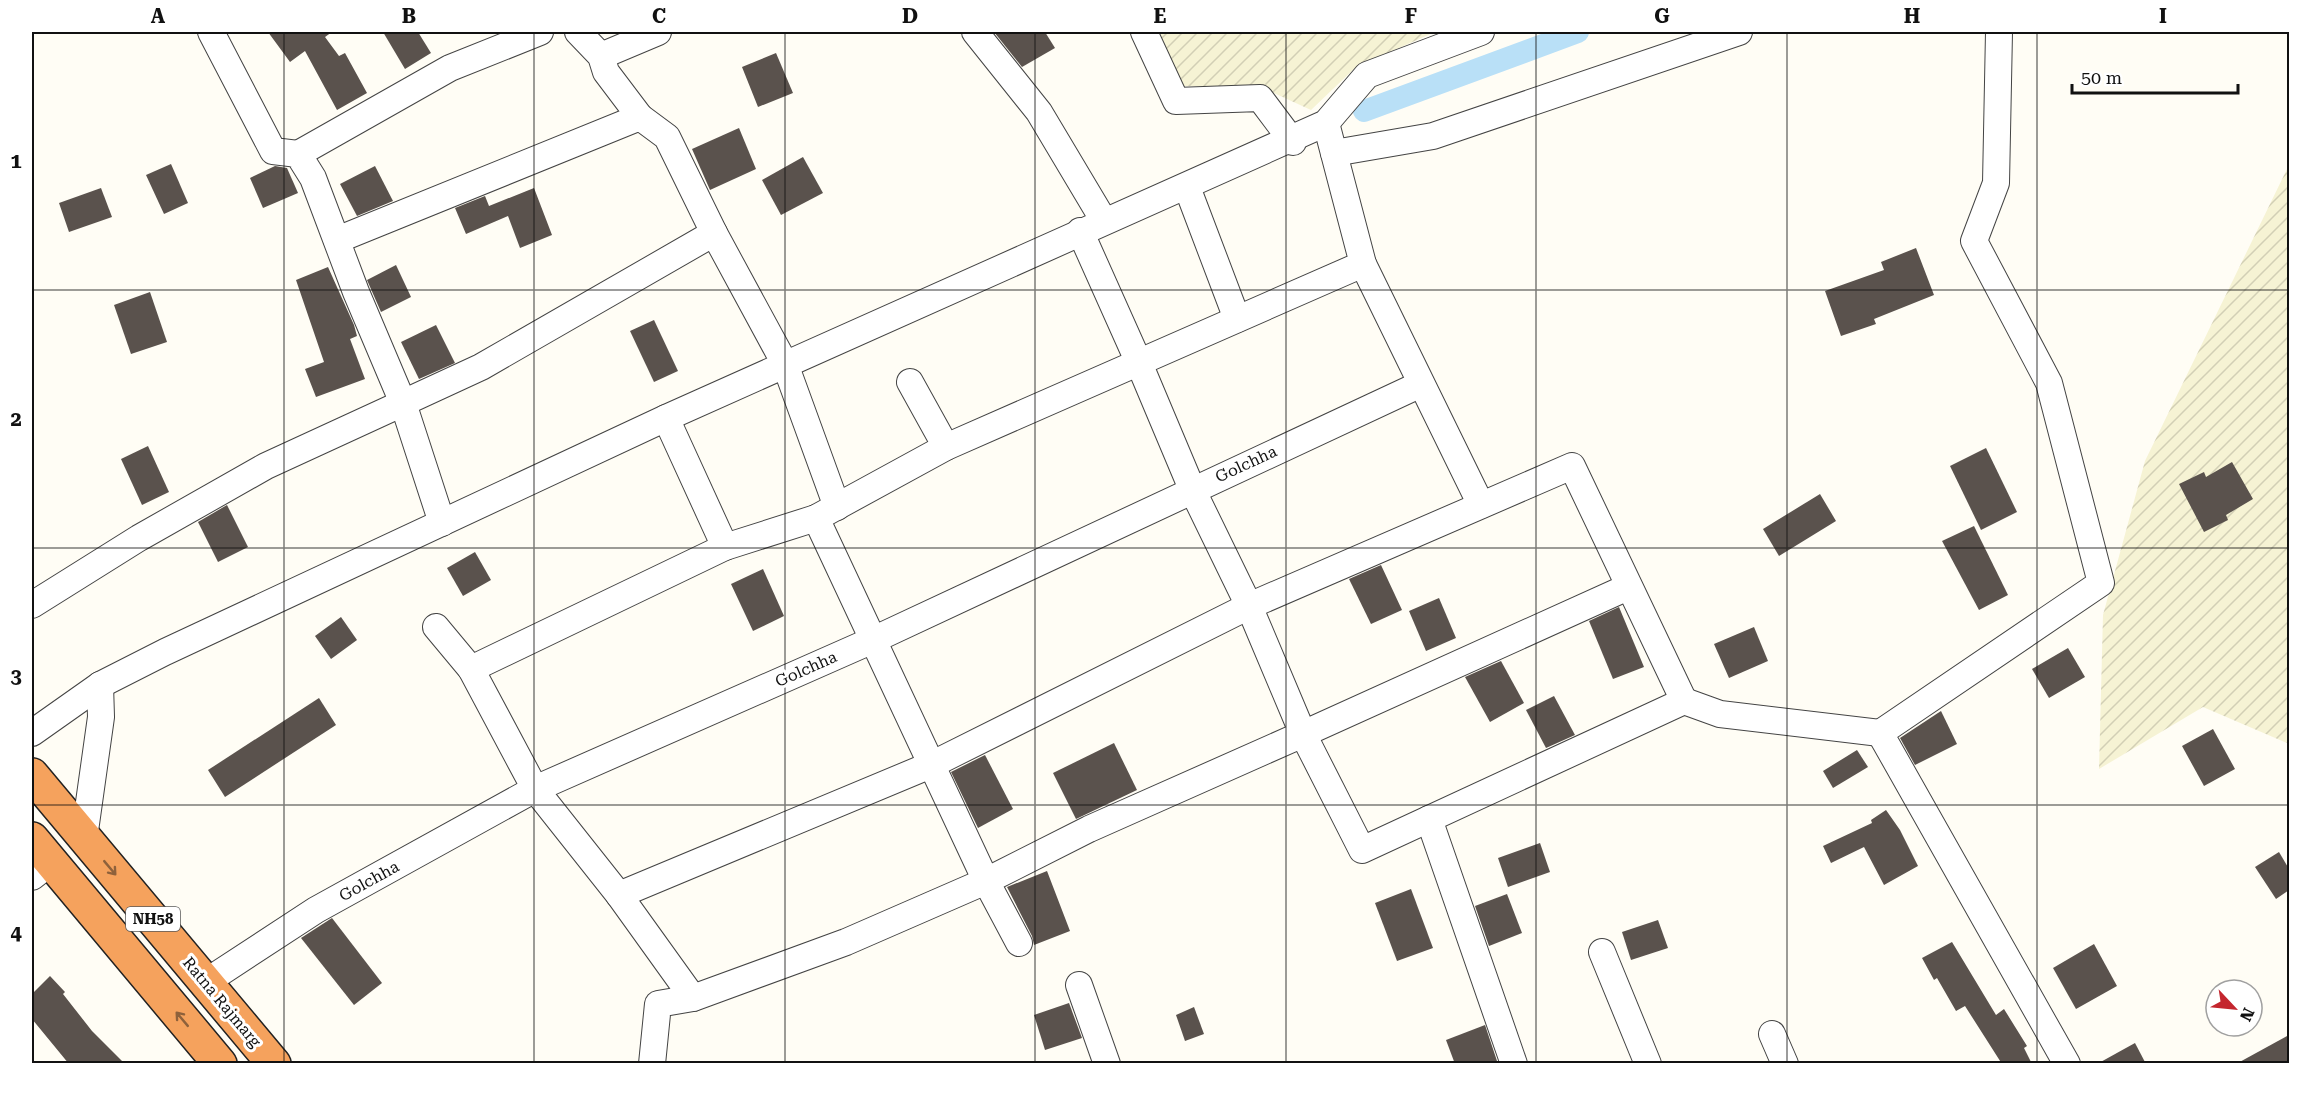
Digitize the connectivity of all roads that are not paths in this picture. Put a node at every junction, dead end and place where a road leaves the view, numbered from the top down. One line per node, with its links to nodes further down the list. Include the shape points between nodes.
1 (211, 32): 15 (street, via 273,151)
2 (540, 32): 15 (street, via 450,68)
3 (578, 32): 10 (street)
4 (658, 32): 10 (street)
5 (975, 32): 17 (street, via 1039,112)
6 (1144, 32): 13 (street, via 1176,101 1260,98)
7 (1481, 32): 12 (street, via 1367,75)
8 (1738, 32): 14 (street, via 1433,136)
9 (1999, 32): 44 (street, via 1996,183 1974,241 2049,383 2101,583)
10 (601, 56): 11 (street, via 606,72)
11 (640, 117): 19 (street, via 667,137); 20 (street)
12 (1326, 123): 13 (street); 14 (street)
13 (1292, 141): 16 (street)
14 (1334, 153): 21 (street)
15 (298, 154): 20 (street, via 313,178)
16 (1187, 187): 17 (street); 22 (street)
17 (1104, 221): 18 (street)
18 (1080, 231): 23 (street); 24 (street)
19 (714, 233): 24 (street); 27 (street, via 481,367)
20 (337, 240): 27 (street)
21 (1363, 264): 22 (street); 26 (street)
22 (1237, 319): 23 (street)
23 (1139, 363): 29 (street); 30 (street)
24 (785, 364): 28 (street); 32 (street)
25 (910, 382): 29 (street)
26 (1421, 384): 30 (street, Golchha); 31 (street)
27 (404, 403): 33 (street); 36 (street, via 266,466)
28 (666, 418): 33 (street); 34 (street)
29 (946, 447): 32 (street)
30 (1192, 489): 37 (street); 39 (street, Golchha)
31 (1481, 506): 35 (street, via 1572,466); 37 (street)
32 (826, 513): 34 (street); 39 (street)
33 (442, 523): 41 (street)
34 (725, 547): 40 (street)
35 (1628, 586): 42 (street); 45 (street)
36 (32, 605)
37 (1249, 606): 45 (street); 46 (street)
38 (436, 627): 40 (street)
39 (873, 640): 46 (street); 48 (street, Golchha)
40 (471, 669): 48 (street)
41 (100, 685): 43 (street); 50 (street, via 101,717)
42 (1684, 701): 44 (street, via 1720,714); 49 (street)
43 (32, 733)
44 (1880, 733): 67 (street)
45 (1303, 735): 49 (street, via 1362,850); 52 (street, via 1089,829)
46 (933, 764): 52 (street); 53 (street)
47 (32, 775): 50 (highway, Ratna Rajmarg / NH58)
48 (535, 789): 53 (street); 56 (street, Golchha, via 316,909)
49 (1429, 819): 64 (street)
50 (84, 838): 56 (highway, Ratna Rajmarg / NH58, one-way to 56)
51 (38, 859): 60 (highway, NH58, one-way to 51)
52 (986, 881): 54 (street); 58 (street, via 846,942)
53 (619, 895): 58 (street)
54 (1019, 943)
55 (1602, 952): 65 (street)
56 (206, 982): 61 (highway, Ratna Rajmarg / NH58)
57 (1079, 985): 63 (street)
58 (693, 998): 62 (street, via 658,1004)
59 (1772, 1034): 66 (street)
60 (220, 1064)
61 (274, 1064)
62 (652, 1064)
63 (1107, 1064)
64 (1514, 1064)
65 (1648, 1064)
66 (1785, 1064)
67 (2067, 1064)

